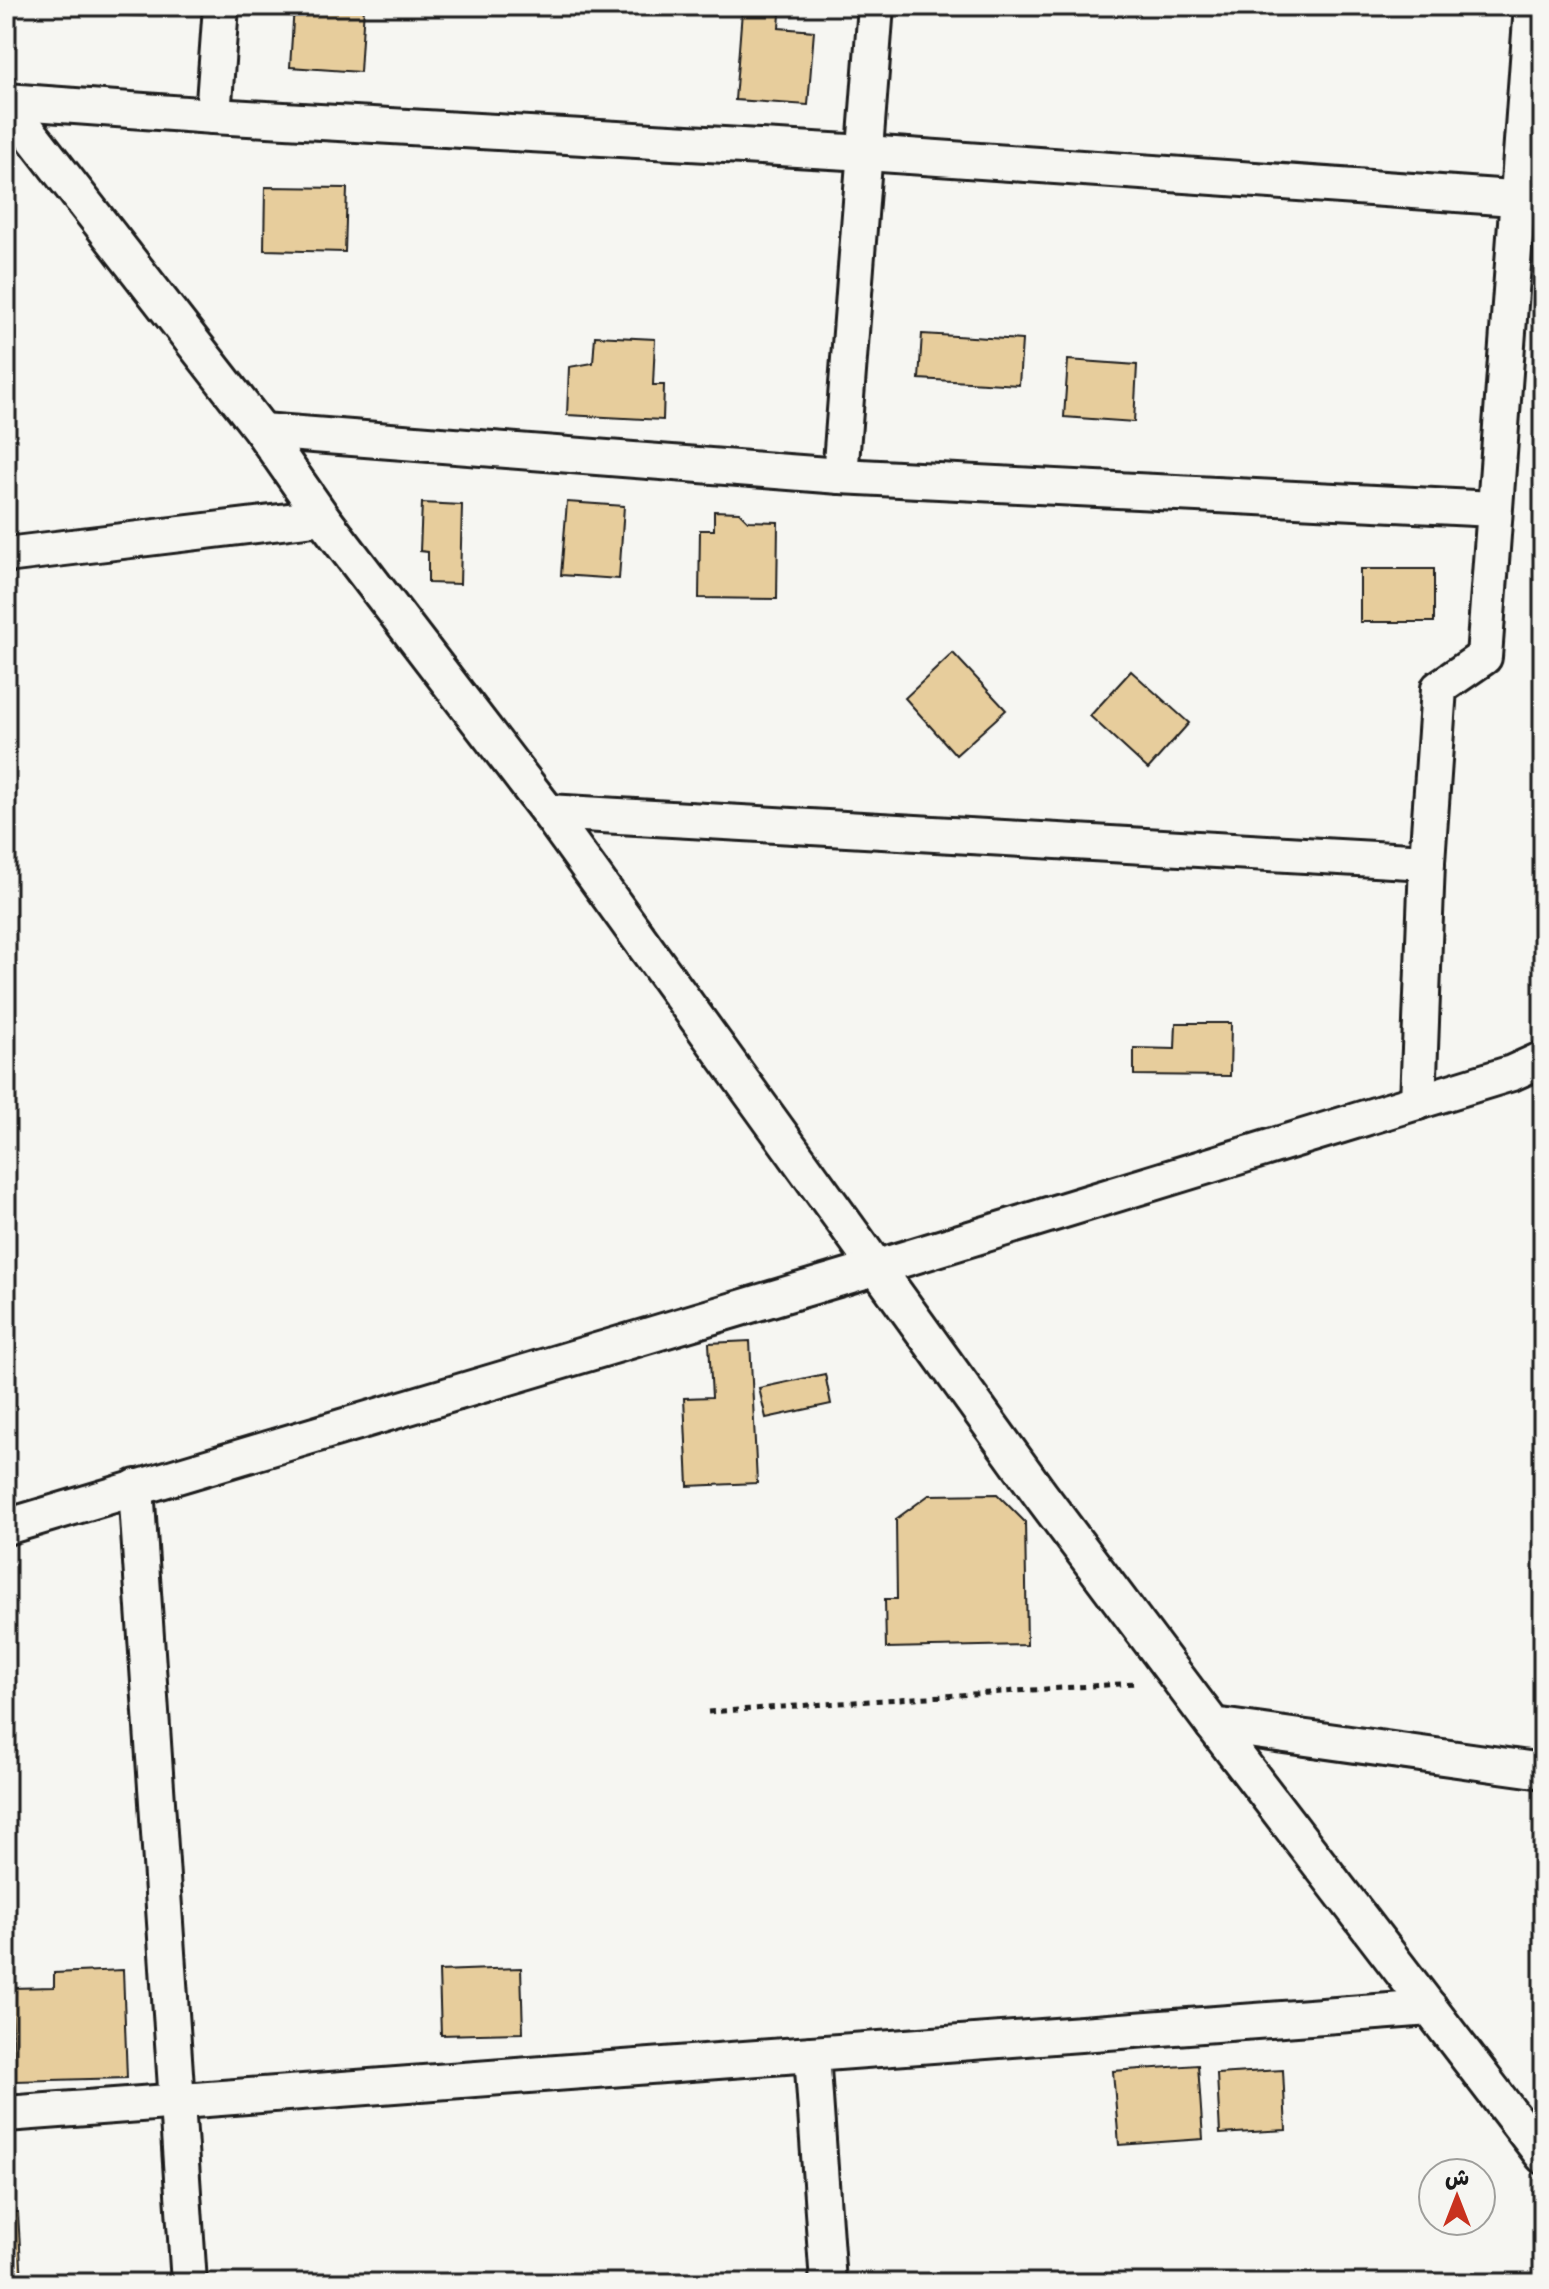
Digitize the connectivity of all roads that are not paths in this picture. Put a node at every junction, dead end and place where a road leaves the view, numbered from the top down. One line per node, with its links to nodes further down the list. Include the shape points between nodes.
1 (221, 6): 5 (street)
2 (876, 6): 6 (street)
3 (1532, 6): 7 (street)
4 (6, 102): 5 (street); 8 (street)
5 (213, 116): 6 (street)
6 (866, 153): 7 (street); 9 (street)
7 (1530, 199): 10 (street)
8 (262, 431): 9 (street); 11 (street)
9 (840, 476): 10 (street)
10 (1494, 509): 14 (street, via 1484,657 1439,688)
11 (322, 517): 12 (street); 13 (street)
12 (6, 555)
13 (548, 812): 14 (street); 17 (street)
14 (1427, 862): 16 (street)
15 (1543, 1059): 16 (street)
16 (1418, 1102): 17 (street)
17 (878, 1267): 18 (street); 20 (street)
18 (136, 1487): 19 (street); 24 (street)
19 (6, 1527)
20 (1213, 1725): 21 (street); 22 (street)
21 (1543, 1771)
22 (1430, 2008): 23 (street); 26 (street)
23 (812, 2054): 24 (street); 28 (street)
24 (177, 2101): 25 (street); 27 (street)
25 (6, 2114)
26 (1543, 2156)
27 (189, 2283)
28 (828, 2283)

